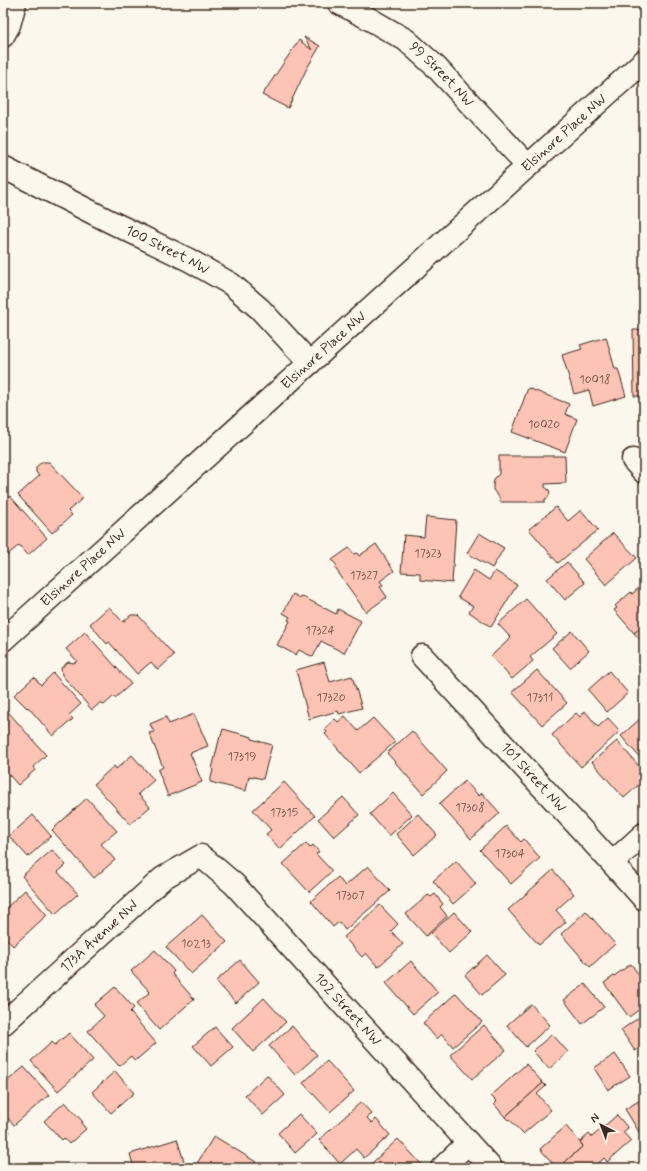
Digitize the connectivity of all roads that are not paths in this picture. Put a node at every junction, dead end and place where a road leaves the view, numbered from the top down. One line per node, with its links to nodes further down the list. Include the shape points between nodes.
1 (15, 3): 3 (street)
2 (339, 3): 5 (street, 99 Street NW, via 406,40 436,67)
3 (6, 30)
4 (644, 61): 5 (street, Elsinore Place NW)
5 (528, 166): 7 (street, Elsinore Place NW)
6 (3, 167): 7 (street, 100 Street NW, via 189,260 231,284 260,308)
7 (310, 363): 8 (street, Elsinore Place NW)
8 (3, 640)
9 (422, 656): 12 (street, 101 Street NW)
10 (644, 834): 12 (street)
11 (201, 856): 14 (street, 173A Avenue NW, via 163,878); 15 (street, 102 Street NW, via 234,884)
12 (612, 863): 13 (street, 101 Street NW)
13 (644, 899)
14 (3, 1024)
15 (468, 1143): 16 (street); 17 (street, 102 Street NW)
16 (442, 1168)
17 (491, 1168)

